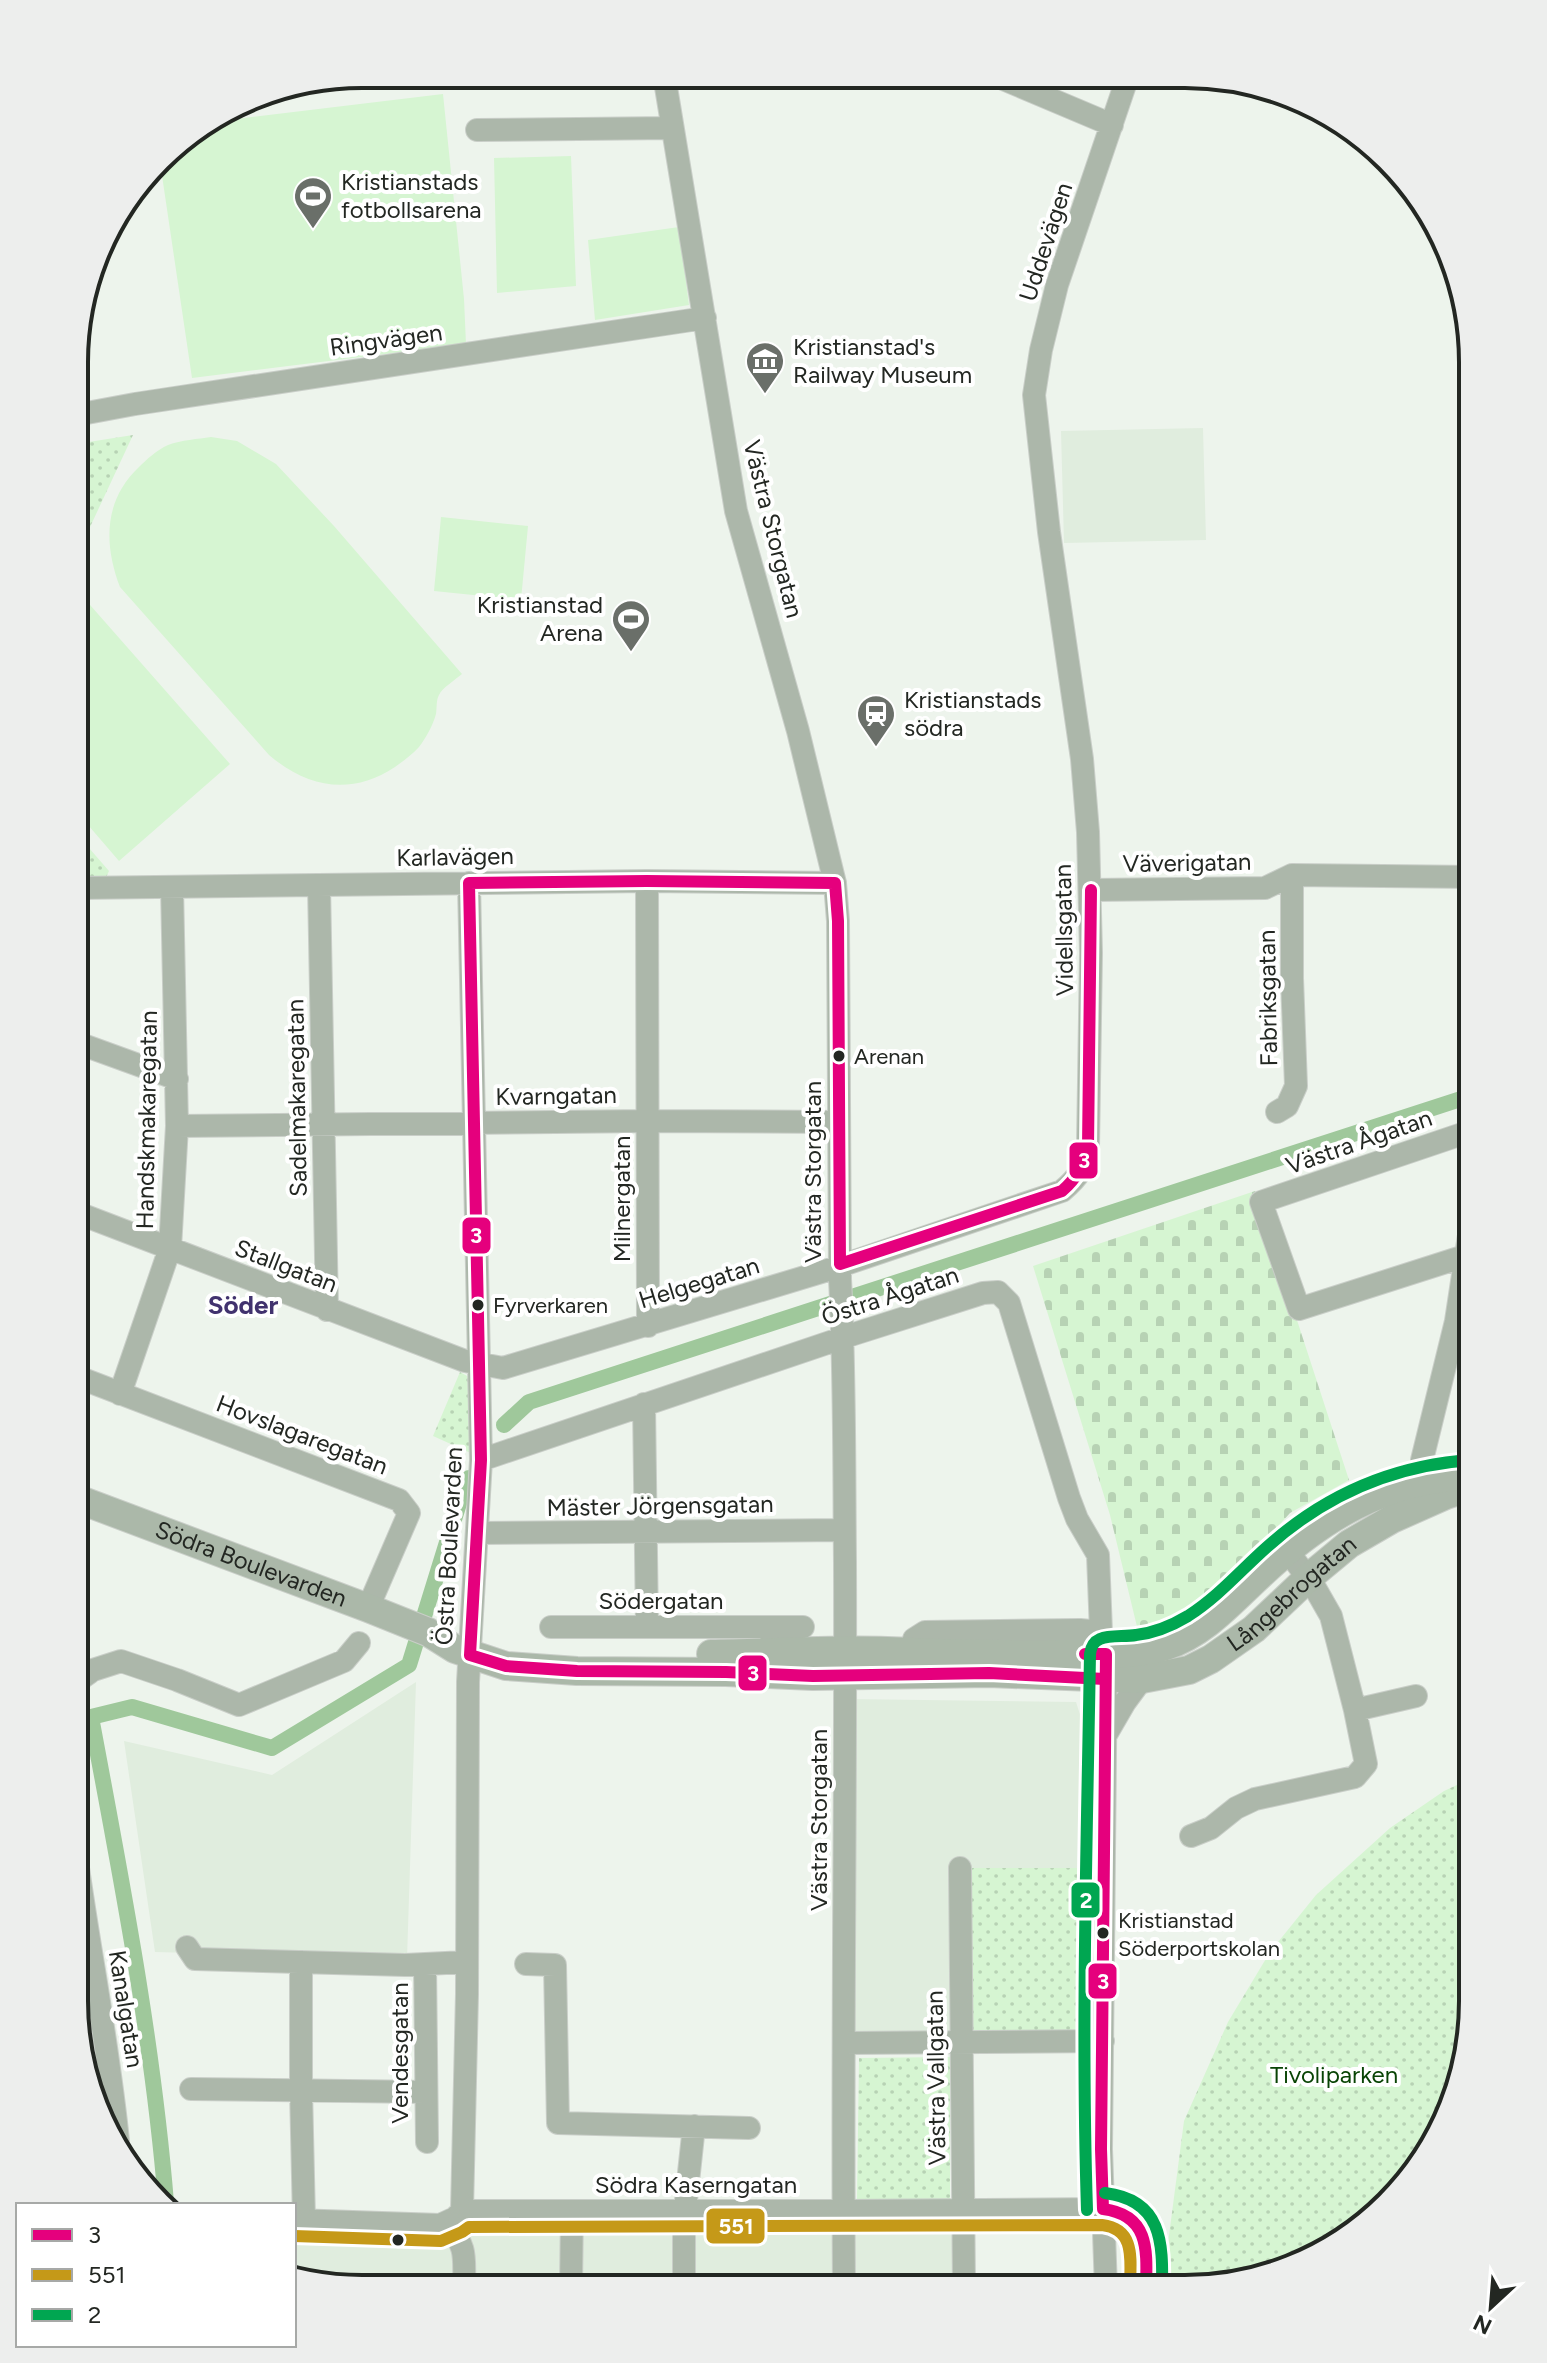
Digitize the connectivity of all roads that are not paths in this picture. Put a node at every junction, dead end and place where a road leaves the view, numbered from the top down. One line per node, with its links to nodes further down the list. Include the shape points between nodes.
1 (1025, 88): 4 (street)
2 (1124, 88): 4 (street, Uddevägen)
3 (667, 89): 5 (street, Västra Storgatan)
4 (1112, 125): 9 (street, Uddevägen, via 1057,285 1034,395)
5 (671, 128): 6 (street); 7 (street, Västra Storgatan)
6 (477, 130)
7 (705, 318): 8 (street, Ringvägen); 14 (street, Västra Storgatan, via 736,511)
8 (88, 413)
9 (1037, 429): 18 (street, Videllsgatan, via 1082,759)
10 (1292, 875): 11 (street, Väverigatan); 18 (street, Väverigatan, via 1265,888); 21 (street, Fabriksgatan, via 1296,1086 1287,1106)
11 (1459, 877)
12 (647, 881): 13 (street, Karlavägen); 14 (street, Karlavägen); 22 (street, Milnergatan)
13 (469, 883): 15 (street, Karlavägen); 24 (street, Östra Boulevarden)
14 (835, 883): 23 (street, Västra Storgatan)
15 (319, 885): 16 (street, Karlavägen); 25 (street, Sadelmakaregatan)
16 (172, 887): 17 (street, Karlavägen); 20 (street, Handskmakaregatan)
17 (88, 888)
18 (1091, 890): 31 (street, Videllsgatan, via 1088,1147 1079,1177 1062,1191)
19 (88, 1047): 20 (street)
20 (177, 1079): 26 (street, Handskmakaregatan)
21 (1277, 1112)
22 (648, 1121): 23 (street, Kvarngatan); 24 (street, Kvarngatan); 34 (street, Milnergatan)
23 (839, 1122): 31 (street, Västra Storgatan)
24 (474, 1123): 25 (street, Kvarngatan); 36 (street, Östra Boulevarden)
25 (323, 1124): 26 (street, Kvarngatan); 33 (street, Sadelmakaregatan)
26 (177, 1126): 29 (street, Handskmakaregatan)
27 (1459, 1135): 30 (street, Västra Ågatan, via 1261,1202 1299,1309)
28 (88, 1217): 29 (street, Stallgatan)
29 (170, 1248): 33 (street, Stallgatan); 38 (street, Handskmakaregatan)
30 (1458, 1258)
31 (840, 1272): 34 (street, Helgegatan, via 813,1275); 35 (street, Västra Storgatan)
32 (1458, 1303): 43 (street, via 1422,1460)
33 (327, 1310): 36 (street, Stallgatan)
34 (648, 1326): 36 (street, Helgegatan, via 503,1368)
35 (843, 1330): 39 (street, Östra Ågatan); 45 (street, Västra Storgatan); 57 (street, Östra Ågatan, via 983,1293 998,1292 1009,1303 1069,1498 1098,1555)
36 (479, 1365): 40 (street, Östra Boulevarden)
37 (88, 1381): 38 (street, Hovslagaregatan)
38 (120, 1394): 50 (street, Hovslagaregatan, via 399,1500 409,1513)
39 (644, 1404): 40 (street, Östra Ågatan); 46 (street)
40 (481, 1460): 47 (street, Östra Boulevarden)
41 (1458, 1481): 43 (main road, Långebrogatan)
42 (1458, 1487): 43 (main road, Långebrogatan)
43 (1429, 1490): 48 (main road, Långebrogatan, via 1371,1497); 49 (main road, Långebrogatan)
44 (88, 1503): 50 (main road, Södra Boulevarden)
45 (844, 1530): 46 (street, Mäster Jörgensgatan); 58 (street, Västra Storgatan)
46 (645, 1532): 47 (street, Mäster Jörgensgatan); 52 (street)
47 (477, 1533): 56 (street, Östra Boulevarden)
48 (1287, 1550): 49 (street); 57 (main road, Långebrogatan, via 1196,1631 1165,1646)
49 (1308, 1578): 60 (main road, Långebrogatan, via 1254,1629 1211,1659 1189,1670); 62 (street, via 1331,1616)
50 (368, 1608): 56 (main road, Södra Boulevarden, via 455,1649)
51 (551, 1627): 52 (street, Södergatan)
52 (647, 1627): 54 (street, Södergatan)
53 (803, 1627): 54 (street, Södergatan)
54 (771, 1640): 56 (main road, Södra Boulevarden, via 581,1654); 58 (main road, Södra Boulevarden)
55 (359, 1643): 59 (street, via 344,1661 239,1705 121,1661)
56 (470, 1646): 58 (main road, Södra Boulevarden, via 506,1666 541,1670 726,1672); 69 (street, Östra Boulevarden)
57 (1104, 1655): 58 (main road, Södra Boulevarden, via 911,1653); 58 (main road, Södra Boulevarden, via 989,1673); 60 (main road, Långebrogatan); 63 (street, Östra Ågatan)
58 (845, 1663): 74 (street, Västra Storgatan)
59 (88, 1673)
60 (1142, 1679): 63 (street)
61 (1416, 1696): 62 (street)
62 (1355, 1710): 64 (street, via 1366,1764 1355,1777 1244,1803)
63 (1104, 1738): 73 (street, Östra Ågatan)
64 (1191, 1836)
65 (960, 1868): 72 (street, Västra Vallgatan)
66 (187, 1947): 68 (street, Vendesgatan, via 195,1959)
67 (88, 1954): 78 (street, Kanalgatan, via 103,2015)
68 (301, 1962): 70 (street, Vendesgatan); 76 (street)
69 (466, 1962): 70 (street, Vendesgatan); 87 (street, Östra Boulevarden)
70 (425, 1964): 77 (street, Vendesgatan)
71 (526, 1964): 79 (street, via 555,1965 558,2123)
72 (961, 2041): 73 (street); 74 (street); 83 (street, Västra Vallgatan)
73 (1103, 2041): 82 (street, Östra Ågatan)
74 (844, 2043): 86 (street, Västra Storgatan)
75 (191, 2089): 76 (street)
76 (301, 2089): 77 (street); 88 (street)
77 (425, 2092): 81 (street, Vendesgatan)
78 (115, 2119)
79 (694, 2126): 80 (street); 85 (street)
80 (749, 2128)
81 (427, 2142)
82 (1103, 2209): 83 (street, Södra Kaserngatan); 94 (street, Östra Ågatan)
83 (964, 2210): 86 (street, Södra Kaserngatan); 93 (street, Västra Vallgatan)
84 (572, 2211): 85 (street, Södra Kaserngatan); 87 (street, Södra Kaserngatan); 90 (street)
85 (685, 2211): 86 (street, Södra Kaserngatan); 91 (street)
86 (843, 2211): 92 (street, Västra Storgatan)
87 (454, 2217): 88 (street, Södra Kaserngatan); 89 (street, Östra Boulevarden)
88 (299, 2220)
89 (464, 2275)
90 (571, 2275)
91 (684, 2275)
92 (844, 2275)
93 (964, 2275)
94 (1105, 2275)

